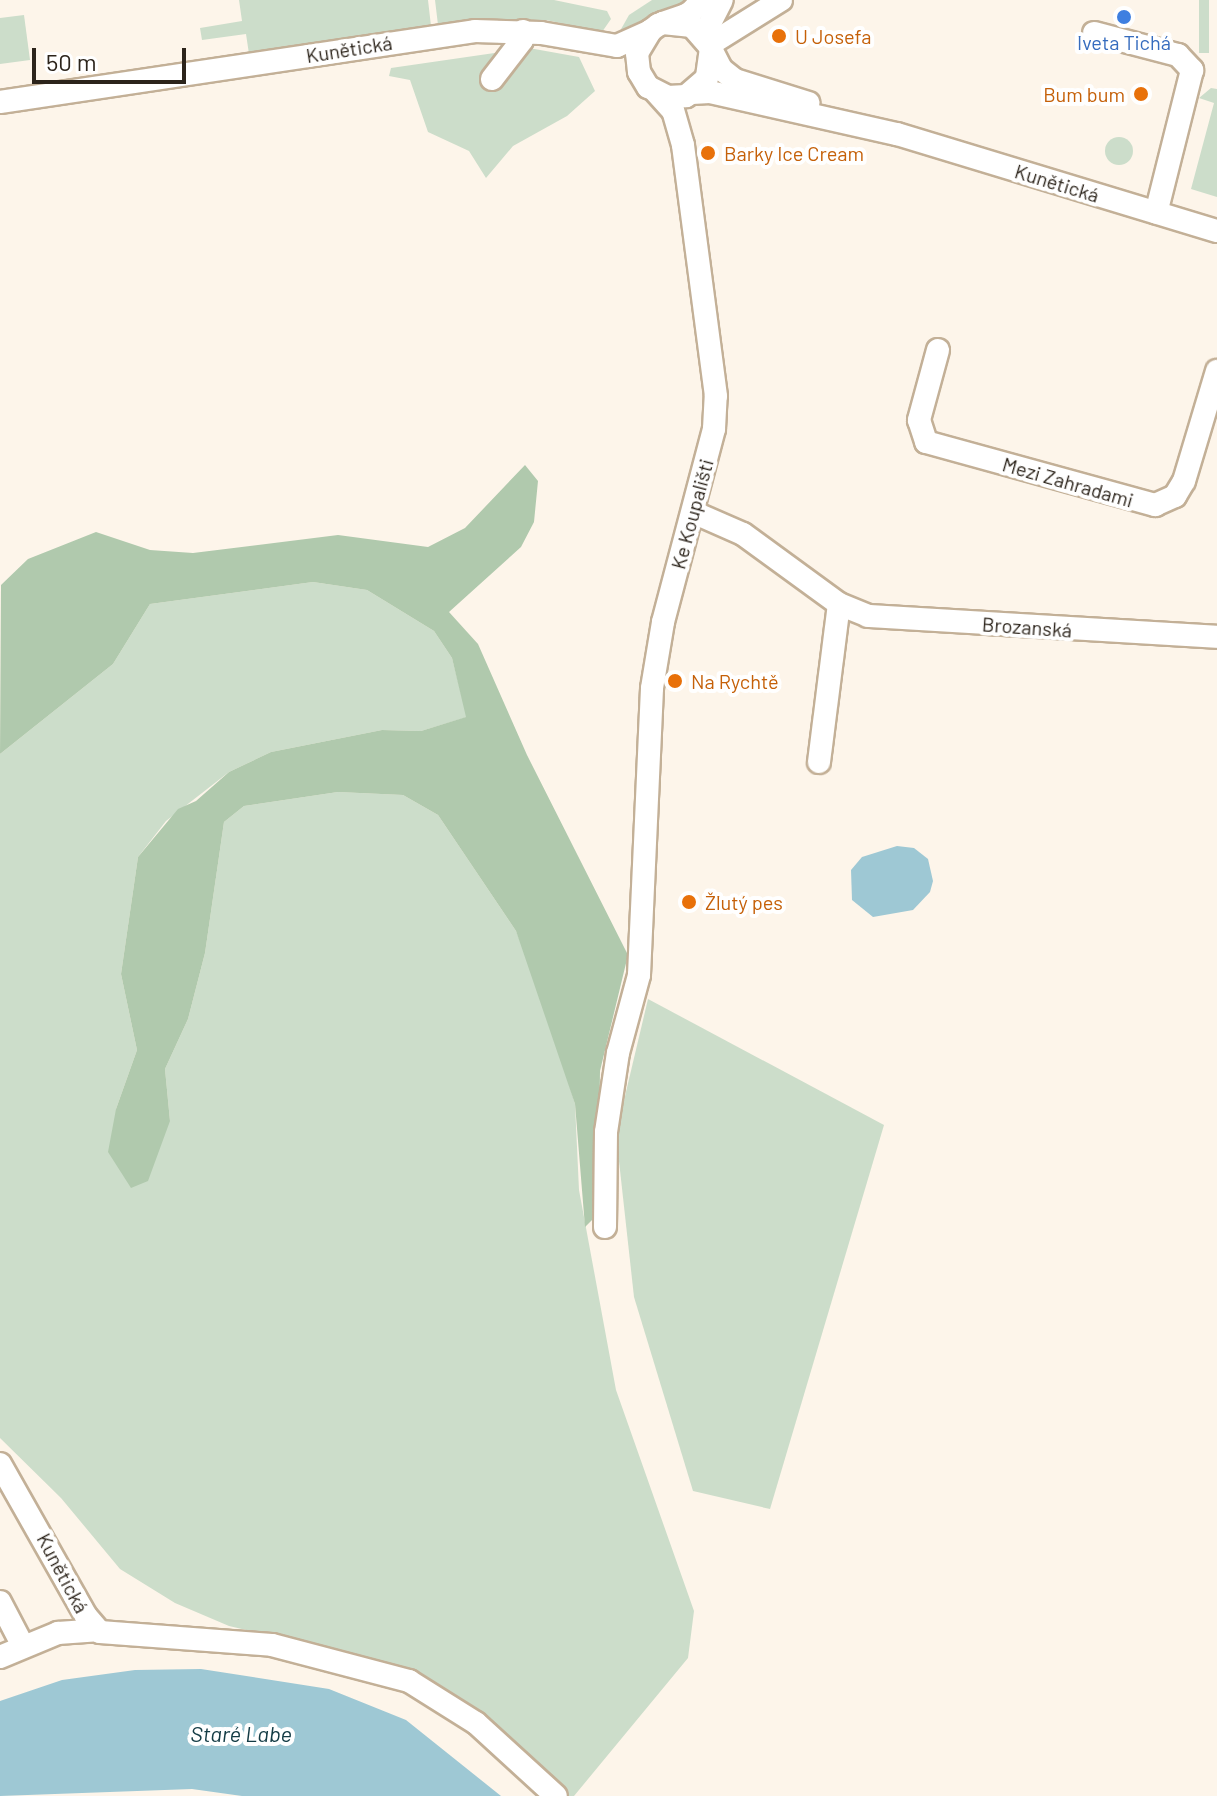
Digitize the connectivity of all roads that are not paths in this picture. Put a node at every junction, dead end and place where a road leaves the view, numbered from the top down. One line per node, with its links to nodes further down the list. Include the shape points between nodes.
1 (702, 0): 4 (street, Kunětická, via 691,12)
2 (722, 0): 7 (street)
3 (781, 0): 7 (street)
4 (656, 27): 7 (street, via 685,23); 8 (street, Kunětická, via 629,45); 10 (street, via 637,59)
5 (532, 32): 8 (street, Kunětická); 9 (street); 12 (street, Kunětická, via 475,31)
6 (1094, 33): 15 (street, via 1178,55 1192,70)
7 (708, 43): 11 (street, via 707,78); 13 (street, Kunětická, via 721,69 735,80)
8 (603, 46): 10 (street, Kunětická, via 622,54)
9 (492, 79)
10 (650, 88): 11 (street); 14 (street, Ke Koupališti, via 673,111)
11 (689, 94): 13 (street, Kunětická, via 710,92); 14 (street, Ke Koupališti)
12 (0, 102)
13 (897, 134): 15 (street, Kunětická)
14 (683, 145): 19 (street, Ke Koupališti, via 716,396)
15 (1156, 213): 16 (street, Kunětická)
16 (1217, 231)
17 (938, 350): 18 (street, Mezi Zahradami, via 919,420 926,442 1155,505 1175,496 1184,481)
18 (1217, 371)
19 (695, 513): 20 (street, Brozanská, via 743,534); 23 (street, Ke Koupališti, via 663,622 652,688 639,975 618,1053 606,1132)
20 (839, 604): 21 (street, Brozanská, via 889,618); 22 (street)
21 (1217, 637)
22 (819, 762)
23 (605, 1227)
24 (0, 1464): 26 (street, Kunětická)
25 (0, 1602): 27 (street)
26 (97, 1630): 27 (street, via 58,1633); 29 (street, Kunětická, via 155,1640 272,1645 409,1681 476,1723)
27 (23, 1646): 28 (street)
28 (0, 1657)
29 (556, 1796)

